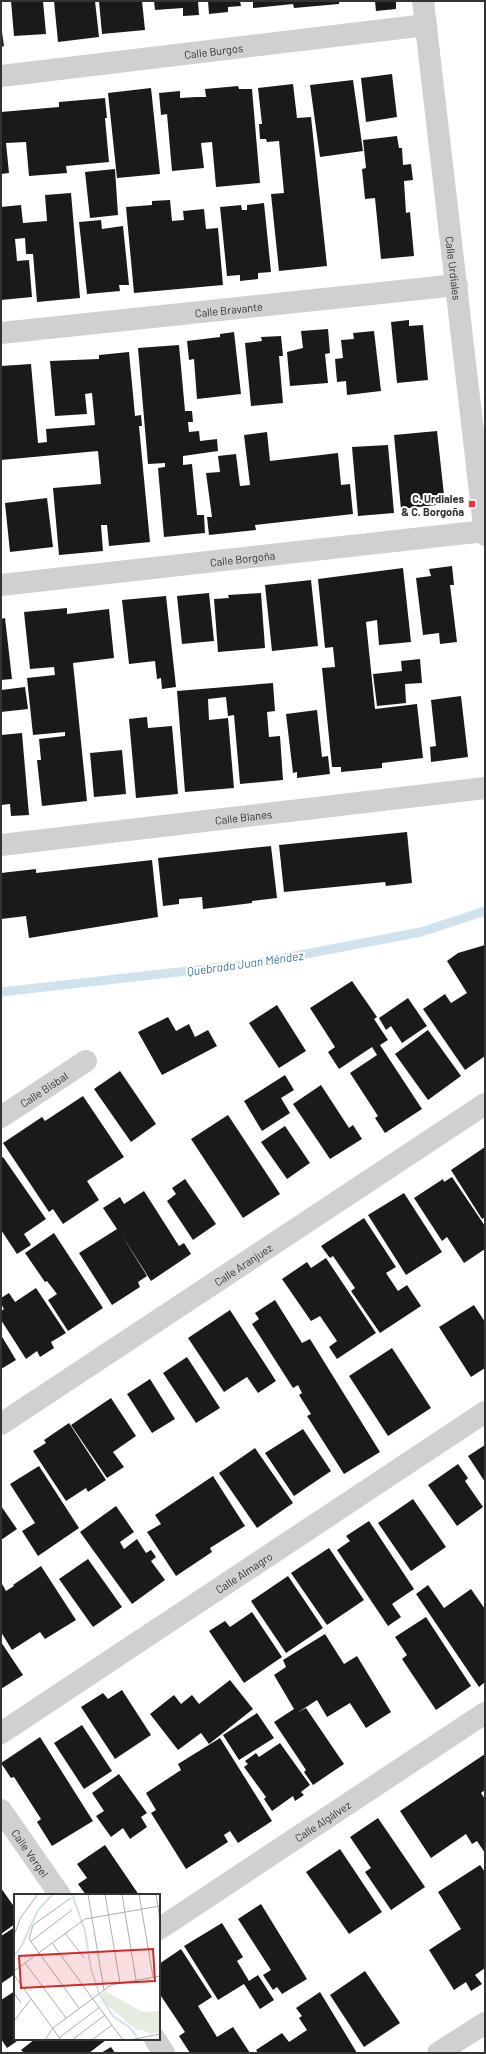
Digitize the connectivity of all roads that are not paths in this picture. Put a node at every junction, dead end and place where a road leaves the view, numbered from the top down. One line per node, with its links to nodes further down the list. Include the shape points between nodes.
1 (423, 1): 2 (street, Calle Urdiales)
2 (426, 25): 3 (street, Calle Burgos); 4 (street, Calle Urdiales)
3 (1, 76)
4 (457, 285): 5 (street, Calle Bravante); 6 (street, Calle Urdiales)
5 (1, 333)
6 (485, 531): 7 (street, Calle Urdiales); 8 (street, Calle Borgoña)
7 (485, 535)
8 (1, 585)
9 (485, 788): 10 (street, Calle Blanes)
10 (1, 845)
11 (86, 1061): 13 (street, Calle Bisbal)
12 (485, 1104): 15 (street, Calle Aranjuez)
13 (1, 1117)
14 (485, 1412): 17 (street, Calle Almagro)
15 (1, 1424)
16 (485, 1713): 20 (street, Calle Algálvez)
17 (1, 1733)
18 (1, 1810): 19 (street, Calle Vergel)
19 (59, 1894)
20 (160, 1928)
21 (485, 2023): 24 (street)
22 (156, 2040): 23 (street)
23 (164, 2053)
24 (438, 2053)

